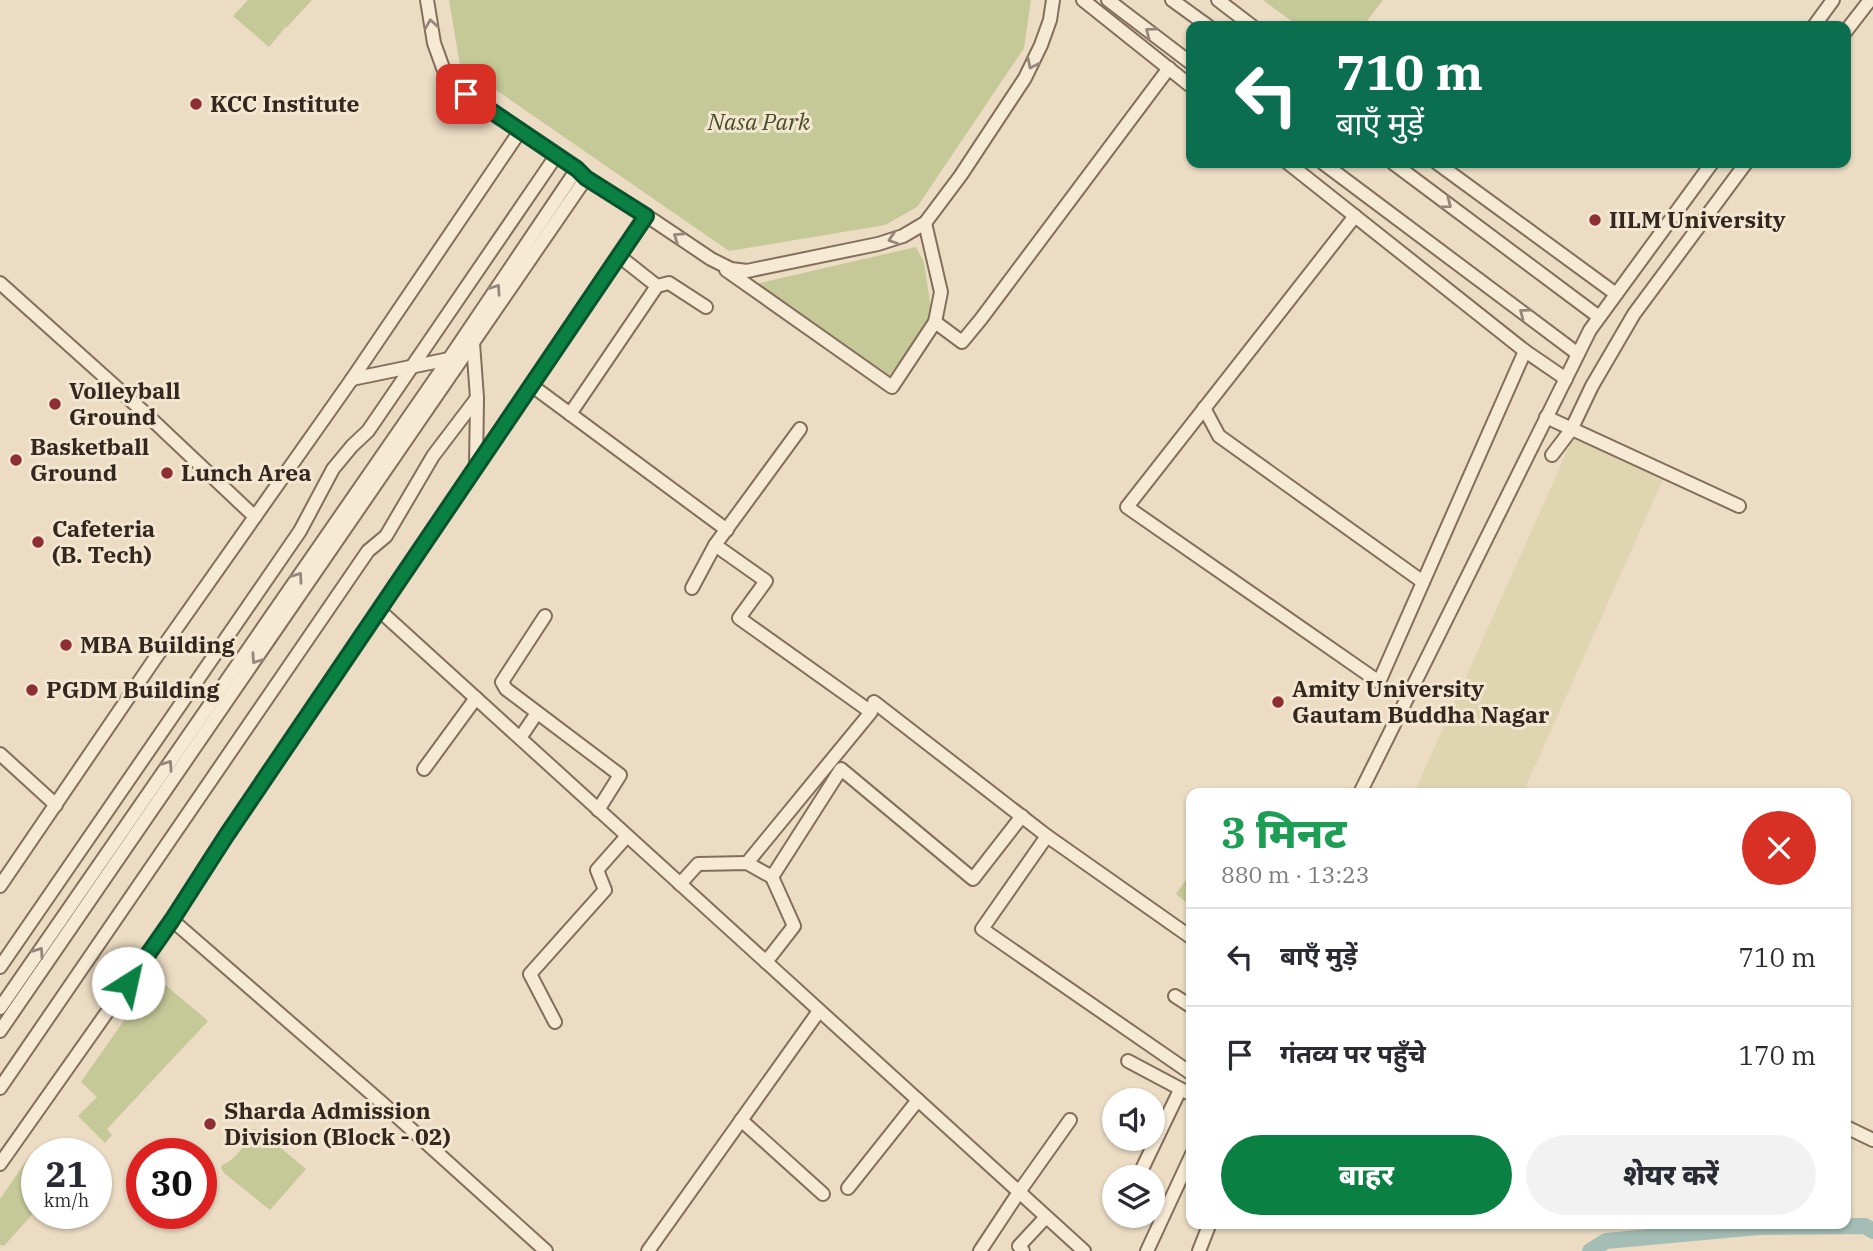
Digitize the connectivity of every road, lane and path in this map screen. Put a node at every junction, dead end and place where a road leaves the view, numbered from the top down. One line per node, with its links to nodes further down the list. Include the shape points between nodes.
1 (427, 0): 16 (street, one-way to 1, via 448,76 434,43)
2 (1054, 0): 27 (street, one-way to 27, via 1025,78)
3 (1083, 0): 14 (street)
4 (1108, 0): 13 (street, one-way to 4)
5 (1172, 0): 9 (street)
6 (1217, 0): 10 (street)
7 (1833, 0): 11 (street)
8 (1870, 0): 12 (street)
9 (1201, 21)
10 (1245, 21)
11 (1818, 21)
12 (1851, 25)
13 (1186, 59)
14 (1169, 68): 15 (street); 35 (street, via 962,342)
15 (1186, 82)
16 (520, 131): 17 (street); 41 (street)
17 (556, 156): 24 (street); 40 (street)
18 (1293, 168): 26 (street)
19 (1330, 168): 38 (street, one-way to 19)
20 (1399, 168): 34 (street, one-way to 34)
21 (1444, 168): 32 (street)
22 (1708, 168): 32 (street)
23 (1742, 168): 49 (street, via 1634,314)
24 (581, 174): 25 (street); 36 (street); 39 (street, one-way to 24)
25 (646, 216): 28 (street); 29 (street, one-way to 25)
26 (1355, 216): 37 (street); 45 (street)
27 (925, 223): 29 (street, one-way to 29, via 877,244 759,269 731,269); 35 (street, via 942,292)
28 (619, 256): 31 (street); 43 (street)
29 (711, 259): 35 (street, via 892,387)
30 (0, 283): 53 (street)
31 (657, 286): 33 (street, via 669,284); 46 (street)
32 (1616, 294): 34 (street)
33 (706, 307)
34 (1599, 317): 38 (street)
35 (934, 322)
36 (473, 342): 44 (street); 85 (street, one-way to 85)
37 (1525, 351): 42 (street); 56 (street)
38 (1578, 354): 42 (street)
39 (449, 359): 40 (street); 82 (street, one-way to 39)
40 (411, 366): 41 (street); 79 (street, via 368,431 333,469 300,531)
41 (352, 379): 53 (street)
42 (1566, 379): 47 (street)
43 (531, 385): 46 (street); 51 (street)
44 (477, 398): 51 (street); 88 (street, via 433,456 386,536 368,551)
45 (1204, 408): 56 (street, via 1219,436); 56 (street, via 1127,507 1379,682)
46 (570, 414): 54 (street)
47 (1546, 417): 49 (street); 66 (street)
48 (800, 429): 54 (street)
49 (1571, 430): 50 (street); 52 (street)
50 (1552, 455)
51 (476, 467): 58 (street)
52 (1739, 506)
53 (255, 517): 67 (street)
54 (727, 530): 55 (street)
55 (715, 545): 57 (street); 72 (street, via 766,581 739,618 871,712)
56 (1423, 582)
57 (692, 588)
58 (379, 610): 60 (street); 76 (street)
59 (545, 616): 62 (street, via 502,682)
60 (476, 698): 63 (street); 65 (street)
61 (874, 702): 69 (street)
62 (537, 713): 63 (street); 68 (street, via 620,775)
63 (520, 738): 68 (street)
64 (0, 754): 67 (street)
65 (424, 769)
66 (1362, 788)
67 (56, 805): 75 (street)
68 (598, 810): 70 (street)
69 (1022, 816): 71 (street); 73 (street, via 973,878 841,769)
70 (627, 836): 74 (street); 84 (street, via 597,870 605,890 530,974)
71 (1047, 836): 77 (street); 87 (street, via 982,929)
72 (747, 863): 73 (street); 74 (street, via 698,864)
73 (772, 877): 78 (street, via 794,926)
74 (680, 884): 78 (street)
75 (0, 886)
76 (172, 920): 95 (street); 103 (street)
77 (1186, 934)
78 (766, 962): 83 (street)
79 (0, 967)
80 (1175, 996): 81 (street)
81 (1186, 1003)
82 (0, 1008)
83 (819, 1010): 90 (street); 91 (street)
84 (555, 1022)
85 (0, 1031)
86 (1128, 1061): 89 (street)
87 (1186, 1070)
88 (0, 1088)
89 (1186, 1093): 96 (street)
90 (918, 1100): 98 (street); 99 (street)
91 (741, 1120): 100 (street); 104 (street)
92 (1070, 1120): 99 (street)
93 (1851, 1129): 94 (street)
94 (1873, 1140)
95 (0, 1164)
96 (1144, 1165)
97 (1186, 1167): 108 (street)
98 (848, 1188)
99 (1019, 1192): 101 (street); 105 (street)
100 (823, 1194)
101 (1046, 1217): 106 (street, via 1019,1246); 107 (street)
102 (1208, 1229): 109 (street)
103 (545, 1251)
104 (648, 1251)
105 (980, 1251)
106 (1023, 1251)
107 (1084, 1251)
108 (1147, 1251)
109 (1199, 1251)

